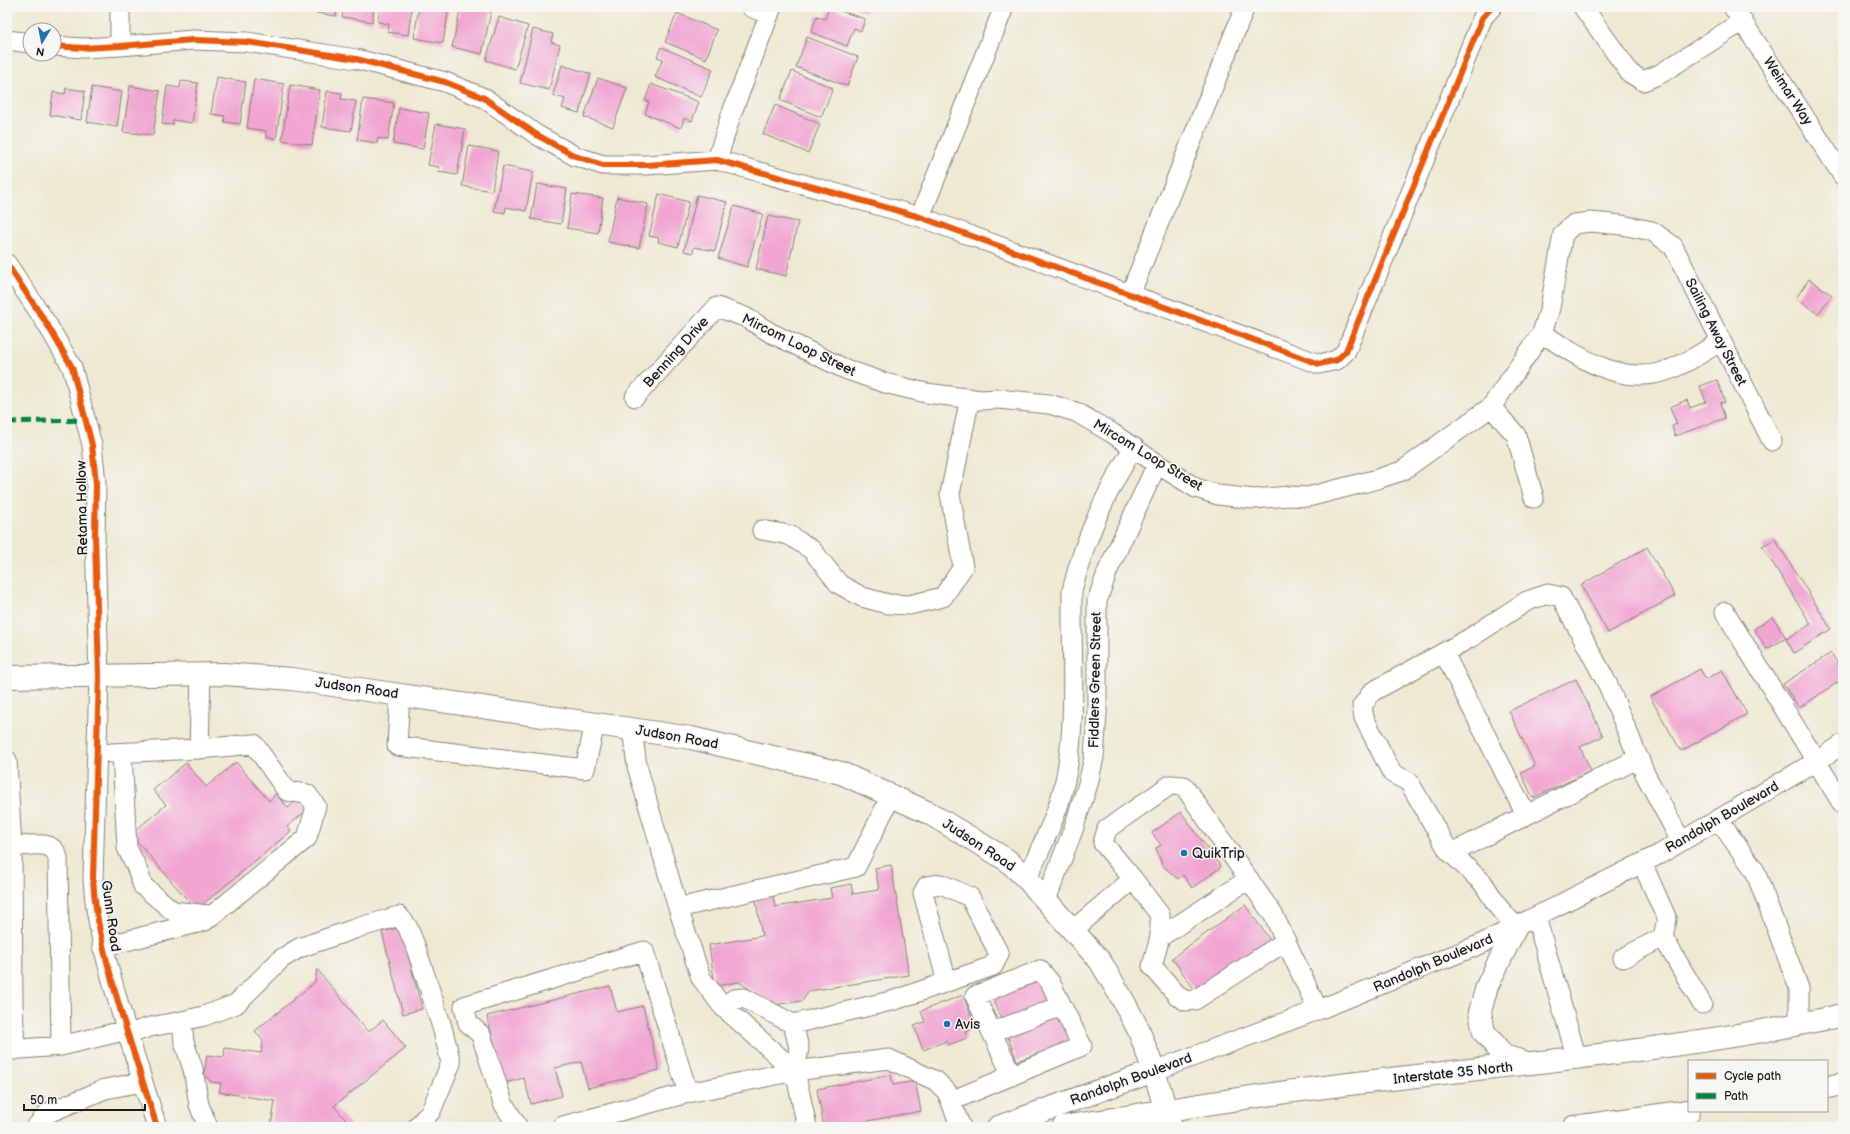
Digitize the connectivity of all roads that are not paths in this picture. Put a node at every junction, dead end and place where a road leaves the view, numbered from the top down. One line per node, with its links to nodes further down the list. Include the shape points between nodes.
1 (120, 7): 11 (street)
2 (751, 7): 7 (street)
3 (1004, 7): 15 (street)
4 (1245, 7): 18 (street)
5 (1492, 7): 18 (street, via 1483,17 1346,351 1337,360 1318,364)
6 (1583, 7): 8 (street, via 1630,73 1643,81 1660,74)
7 (770, 11): 13 (street)
8 (1738, 14): 14 (street, Weimar Way)
9 (7, 40): 10 (street)
10 (22, 42)
11 (120, 46): 12 (street); 13 (street, via 192,40 247,42 356,59 445,82 484,98 536,136 575,156 603,165)
12 (62, 47)
13 (717, 160): 15 (street)
14 (1843, 176)
15 (920, 217): 18 (street)
16 (1652, 231): 20 (street, Mircom Loop Street, via 1622,224 1591,222 1574,224 1563,234 1554,292); 21 (street, Sailing Away Street, via 1673,246)
17 (7, 264): 34 (street, Retama Hollow, via 72,367 92,445 96,483)
18 (1130, 295)
19 (717, 307): 22 (street, Benning Drive); 23 (street, Mircom Loop Street, via 745,317 771,333 845,369 885,383 919,391)
20 (1542, 333): 21 (street, via 1579,358 1600,367 1624,374 1647,376 1677,367); 24 (street, Mircom Loop Street)
21 (1721, 341): 25 (street, Sailing Away Street)
22 (635, 397)
23 (970, 398): 26 (street, Mircom Loop Street, via 1049,404 1076,412); 29 (street, via 950,494 963,567 943,597 909,606 862,597 840,584 812,550 789,535)
24 (1491, 407): 27 (street, Mircom Loop Street, via 1402,471 1308,497 1254,499 1218,494 1196,488); 28 (street, via 1516,435)
25 (1772, 441)
26 (1134, 447): 27 (street, Mircom Loop Street); 53 (street, Fiddlers Green Street, via 1114,478 1087,538 1077,570 1072,591 1072,725 1068,769 1060,801)
27 (1157, 464): 56 (street, Fiddlers Green Street, via 1108,570 1097,601 1098,713 1094,757 1073,830)
28 (1534, 498)
29 (762, 530)
30 (1725, 612): 44 (street)
31 (1444, 652): 42 (street, via 1527,601 1548,594 1561,597 1608,684); 47 (street); 51 (street, via 1372,692 1362,706 1364,718 1392,773 1409,782)
32 (201, 674): 34 (main road, Judson Road); 35 (main road, Judson Road, via 292,679); 39 (street)
33 (7, 677): 34 (main road, Judson Road)
34 (99, 677): 41 (street, Gunn Road)
35 (400, 694): 36 (main road, Judson Road); 36 (street, via 397,746 585,769)
36 (595, 723): 37 (main road, Judson Road)
37 (632, 729): 45 (main road, Judson Road, via 691,738 841,773); 58 (street, via 637,766)
38 (1843, 744): 44 (street, Randolph Boulevard)
39 (198, 748): 40 (street); 59 (street, via 254,744 287,791 307,794 316,806 307,838)
40 (122, 753): 41 (street); 59 (street, via 127,848 143,886 173,911)
41 (96, 754): 66 (street, Gunn Road, via 93,879 94,902)
42 (1639, 758): 47 (street); 49 (street)
43 (7, 760): 50 (street)
44 (1817, 761): 46 (street); 48 (street, Randolph Boulevard)
45 (891, 796): 53 (main road, Judson Road, via 929,813 1007,860); 58 (street, via 856,867)
46 (1843, 805)
47 (1526, 815): 51 (street)
48 (1718, 819): 49 (street, Randolph Boulevard); 78 (street, via 1755,871 1799,988)
49 (1681, 841): 52 (street, Randolph Boulevard)
50 (10, 847): 57 (street); 81 (street, via 44,845 56,850)
51 (1452, 853): 61 (street, via 1483,883 1499,908)
52 (1642, 863): 60 (street, Randolph Boulevard); 64 (street, via 1667,919)
53 (1027, 879): 56 (main road, Judson Road)
54 (1133, 879): 55 (street, via 1102,843 1107,829 1170,785 1184,786); 62 (street); 63 (street, via 1160,915)
55 (1249, 879): 63 (street); 65 (street, via 1274,916)
56 (1046, 900): 62 (main road, Judson Road)
57 (10, 902): 68 (street)
58 (678, 908): 73 (street, via 701,978)
59 (212, 915): 66 (street, via 205,921)
60 (1536, 917): 61 (street, Randolph Boulevard); 83 (street)
61 (1516, 926): 74 (street, Randolph Boulevard, via 1481,944); 84 (main road, via 1487,986 1480,1012 1484,1032 1504,1056)
62 (1073, 930): 86 (main road, Judson Road, via 1100,961 1139,1031)
63 (1160, 937): 65 (street, via 1152,966 1178,996 1186,1001 1195,1000)
64 (1663, 937): 67 (street); 71 (street)
65 (1286, 941): 74 (street)
66 (102, 947): 79 (street, Gunn Road)
67 (1623, 958)
68 (10, 959): 70 (street)
69 (947, 982): 69 (street, via 993,966 999,954 970,897 941,884 927,886 922,893); 77 (street, via 895,1000)
70 (10, 1003): 82 (street)
71 (1702, 1004)
72 (1062, 1006): 80 (street); 80 (street, via 1050,982 1040,970 975,996); 87 (street, via 1082,1046)
73 (723, 1007): 77 (street, via 734,999 744,998); 85 (street)
74 (1318, 1010): 86 (street, Randolph Boulevard)
75 (1843, 1015): 78 (main road, Interstate 35 North)
76 (182, 1021): 79 (street); 98 (street, via 184,1042 193,1069 199,1105); 99 (street, via 236,1004 281,960 299,948 399,916 407,926 415,945 442,1026 451,1063 431,1111)
77 (793, 1024): 85 (street, via 799,1048)
78 (1799, 1024): 83 (main road, Interstate 35 North)
79 (128, 1032): 81 (street); 88 (street, Gunn Road)
80 (992, 1032): 87 (street)
81 (61, 1046): 82 (street)
82 (11, 1050)
83 (1577, 1059): 84 (main road, Interstate 35 North)
84 (1530, 1064): 94 (main road, Interstate 35 North, via 1301,1090)
85 (795, 1071): 91 (street); 92 (street, via 889,1059 936,1081 947,1092); 102 (street)
86 (1154, 1071): 94 (main road, Judson Road); 104 (main road, Randolph Boulevard)
87 (1012, 1076): 92 (street)
88 (143, 1082): 96 (street, via 105,1089 48,1113); 97 (street, Gunn Road)
89 (1843, 1084): 90 (main road)
90 (1828, 1087)
91 (688, 1094): 95 (street); 100 (street, via 644,951 464,1006 468,1023 481,1035 503,1103)
92 (951, 1101): 103 (street)
93 (1688, 1111): 106 (main road)
94 (1169, 1119): 105 (main road, Interstate 35 North)
95 (603, 1122): 101 (street)
96 (36, 1127)
97 (157, 1127)
98 (208, 1127)
99 (417, 1127)
100 (518, 1127)
101 (562, 1127)
102 (807, 1127)
103 (961, 1127)
104 (998, 1127)
105 (1063, 1127)
106 (1574, 1127)

